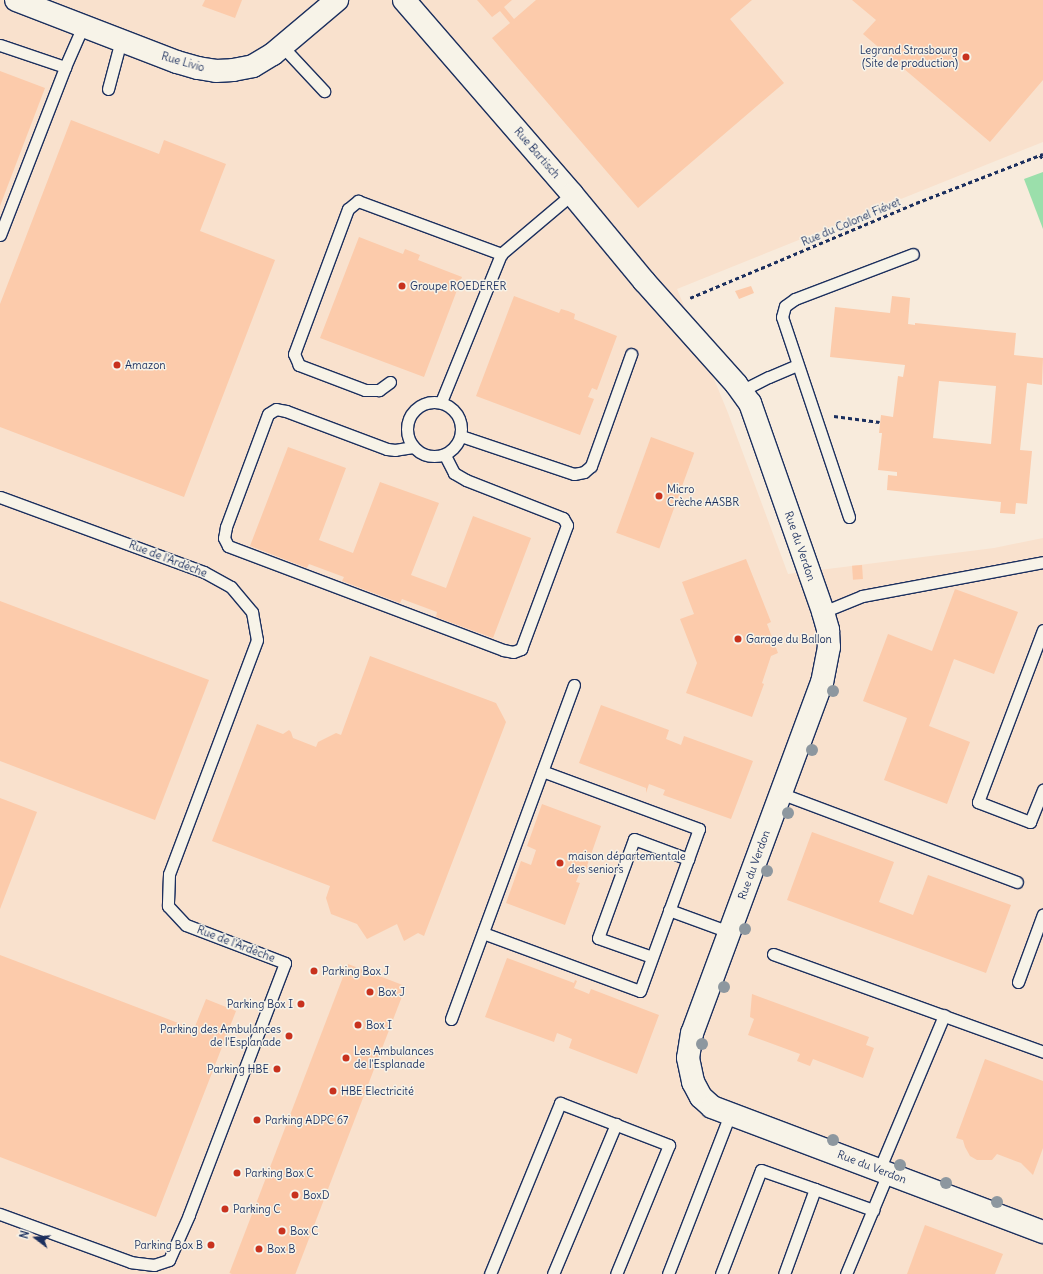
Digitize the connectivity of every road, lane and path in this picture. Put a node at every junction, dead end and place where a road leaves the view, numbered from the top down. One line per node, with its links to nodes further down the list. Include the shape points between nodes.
1 (16, 0): 4 (street, Rue Livio)
2 (337, 0): 7 (street, Rue Livio)
3 (404, 0): 13 (street, Rue Bartisch)
4 (84, 26): 5 (street, Rue Livio); 8 (lane)
5 (121, 40): 7 (street, Rue Livio, via 177,62 216,71 253,66); 9 (lane)
6 (0, 44): 8 (lane)
7 (282, 46): 10 (lane)
8 (65, 68): 14 (lane)
9 (108, 88)
10 (324, 91)
11 (1042, 154): 12 (path); 17 (path, Rue du Colonel Fiévet, via 916,203)
12 (1043, 159)
13 (572, 194): 15 (lane); 17 (street, Rue Bartisch)
14 (0, 235)
15 (501, 254): 20 (lane, via 358,201 348,209 294,354 299,365 365,390 379,390); 22 (lane)
16 (913, 254): 19 (lane, via 795,299 785,306 782,318)
17 (667, 307): 21 (street, Rue du Verdon)
18 (631, 354): 25 (lane, via 591,466 584,472 574,474)
19 (797, 365): 21 (lane); 23 (lane)
20 (390, 382)
21 (741, 391): 31 (street, Rue du Verdon, via 750,404 757,422)
22 (441, 402): 25 (lane, via 452,408 459,417); 26 (lane, via 419,406 411,414 407,425 408,437)
23 (814, 414): 24 (path); 29 (lane)
24 (880, 422)
25 (461, 436): 27 (lane, via 454,449)
26 (413, 447): 27 (lane, via 422,454 433,457); 27 (lane, via 387,449 286,410 276,409 268,414 226,527 224,538 228,546 503,650 513,652 521,649 567,525 563,518 460,476 454,472)
27 (445, 455)
28 (0, 497): 54 (lane, Rue de l'Ardèche, via 204,572 231,587 252,612 257,640 169,874 168,906 186,925 285,963 189,1215 169,1260 154,1265 131,1262)
29 (849, 517)
30 (1043, 562): 31 (lane, via 862,596)
31 (823, 612): 36 (street, Rue du Verdon, via 828,636 827,663)
32 (1043, 630): 35 (lane, via 978,802 1030,822)
33 (574, 685): 34 (lane)
34 (542, 771): 37 (lane, via 699,829); 42 (lane)
35 (1043, 789)
36 (780, 793): 38 (lane); 41 (street, Rue du Verdon)
37 (688, 859): 39 (lane); 44 (lane, via 634,839 598,938)
38 (1017, 882)
39 (669, 910): 41 (lane); 44 (lane)
40 (1043, 914): 45 (lane)
41 (729, 932): 49 (street, Rue du Verdon, via 692,1033 688,1058 693,1082 701,1097 712,1107)
42 (483, 933): 44 (lane, via 640,991); 47 (lane)
43 (773, 954): 46 (lane)
44 (652, 958)
45 (1018, 982)
46 (944, 1015): 48 (lane); 51 (lane)
47 (451, 1019)
48 (1043, 1052)
49 (730, 1114): 51 (street, Rue du Verdon); 59 (lane)
50 (616, 1124): 56 (lane, via 560,1103); 57 (lane); 58 (lane, via 669,1145)
51 (883, 1172): 53 (lane); 55 (street, Rue du Verdon)
52 (816, 1189): 53 (lane); 60 (lane, via 761,1170); 61 (lane)
53 (873, 1210): 62 (lane)
54 (0, 1214)
55 (1043, 1232)
56 (490, 1274)
57 (553, 1274)
58 (616, 1274)
59 (668, 1274)
60 (721, 1274)
61 (784, 1274)
62 (846, 1274)

